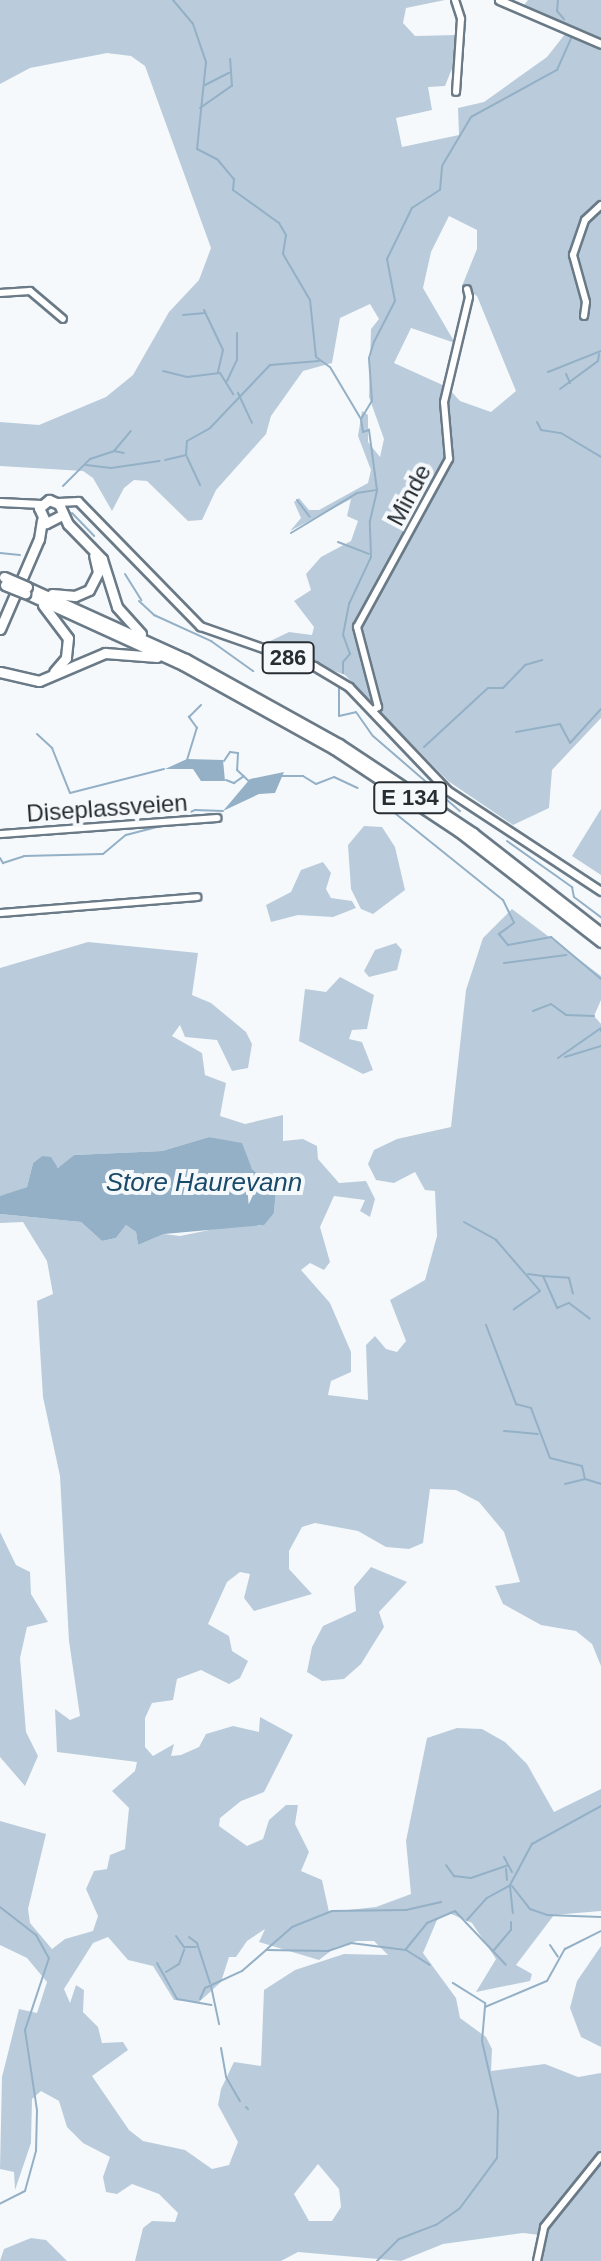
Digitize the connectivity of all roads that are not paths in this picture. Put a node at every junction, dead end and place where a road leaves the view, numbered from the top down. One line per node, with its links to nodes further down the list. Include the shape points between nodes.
1 (455, 0): 4 (street, via 461,19)
2 (499, 0): 3 (main road)
3 (601, 44)
4 (456, 92)
5 (601, 205): 8 (street, via 585,220 572,260 586,302)
6 (467, 289): 19 (street, Minde, via 444,402 449,459 357,627)
7 (0, 293): 9 (street, via 30,291)
8 (584, 316)
9 (63, 319)
10 (0, 502): 11 (main road, 286)
11 (51, 514): 13 (highway, E 134, via 89,549 98,572 91,588 79,595); 14 (highway); 15 (highway, E 134, via 102,559 119,611); 19 (main road, 286, via 71,503 84,508 200,626 324,671)
12 (2, 580): 13 (highway, E 134, bridge)
13 (32, 593): 15 (highway, E 134); 16 (highway, E 134); 17 (highway, E 134, via 66,631 65,660 54,672 35,678)
14 (0, 629)
15 (150, 641): 25 (highway, E 134, via 270,703 384,772 486,842)
16 (172, 660): 18 (highway, E 134, via 105,653 39,681); 26 (highway, E 134, via 385,781 501,862)
17 (0, 663)
18 (0, 672)
19 (376, 708): 22 (main road, 286, via 434,778 485,819)
20 (217, 818): 21 (street, Diseplassveien)
21 (0, 834)
22 (601, 891)
23 (197, 897): 24 (street)
24 (0, 913)
25 (601, 933)
26 (601, 942)
27 (601, 2156): 28 (street, via 544,2227)
28 (537, 2261)

